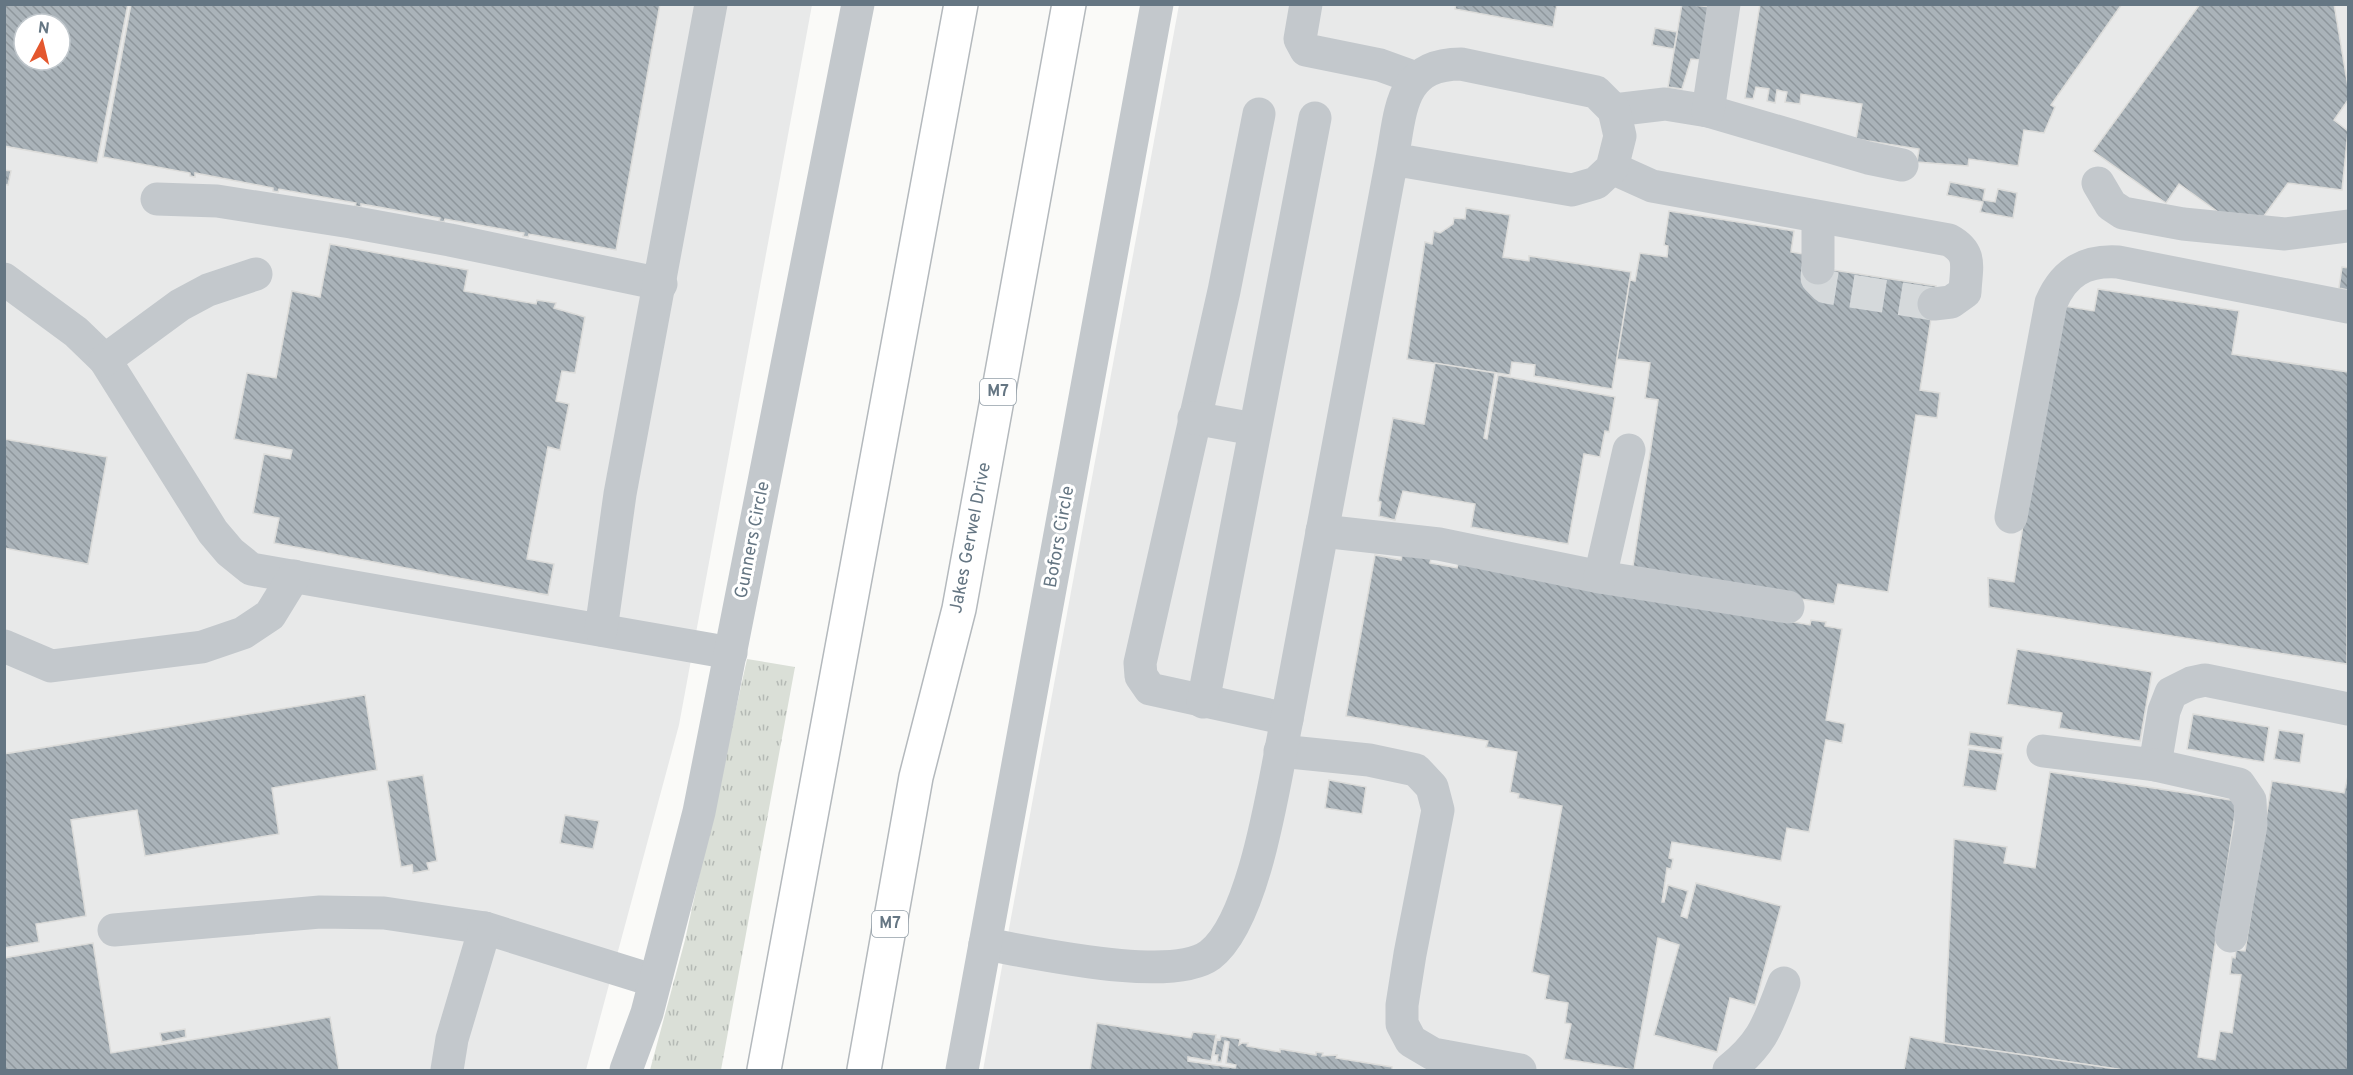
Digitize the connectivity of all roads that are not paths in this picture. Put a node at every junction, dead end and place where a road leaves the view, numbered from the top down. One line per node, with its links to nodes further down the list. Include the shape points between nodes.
1 (711, 4): 23 (street)
2 (858, 4): 37 (street, Gunners Circle)
3 (961, 4): 52 (highway)
4 (1069, 4): 53 (highway, Jakes Gerwel Drive / M7, via 959,609 916,777)
5 (1157, 4): 47 (street, Bofors Circle)
6 (1305, 4): 8 (street, via 1300,39 1306,50 1380,64)
7 (1724, 4): 10 (street)
8 (1416, 78): 9 (street, via 1439,64 1461,64 1596,92); 13 (street, via 1403,97)
9 (1614, 110): 10 (street, via 1665,104); 15 (street, via 1620,136)
10 (1708, 111): 14 (street)
11 (1258, 114): 27 (street, via 1224,291)
12 (1315, 118): 28 (street)
13 (1392, 159): 15 (street, via 1572,190 1596,183); 31 (street)
14 (1902, 165)
15 (1612, 168): 18 (street, via 1652,186)
16 (2098, 183): 19 (street, via 2110,205 2122,213 2183,224 2285,234)
17 (157, 199): 23 (street, via 217,201 351,222)
18 (1818, 218): 20 (street); 24 (street, via 1940,238 1961,247 1966,254 1965,292 1952,302)
19 (2349, 226)
20 (1818, 268)
21 (256, 274): 26 (street, via 208,290 180,305)
22 (4, 279): 26 (street, via 76,332)
23 (661, 284): 35 (street, via 621,494)
24 (1934, 304)
25 (2349, 307): 30 (street, via 2118,262 2098,260 2067,277 2051,303)
26 (105, 360): 32 (street, via 213,532 230,552 251,569)
27 (1194, 418): 28 (street); 38 (street, via 1140,663 1141,676 1150,689)
28 (1254, 429): 38 (street)
29 (1629, 450): 33 (street)
30 (2011, 517)
31 (1322, 531): 33 (street, via 1438,544); 40 (street)
32 (294, 576): 35 (street); 36 (street, via 270,615 243,633 202,647 51,666)
33 (1600, 577): 34 (street)
34 (1788, 606)
35 (601, 630): 37 (street)
36 (4, 646)
37 (731, 653): 48 (street, Gunners Circle, via 699,812)
38 (1203, 702): 40 (street)
39 (2349, 709): 43 (street, via 2205,680 2190,683 2171,693)
40 (1287, 719): 41 (street)
41 (1280, 751): 47 (street, via 1269,817 1252,876 1238,914 1209,956 1183,966 1144,966 1081,961); 55 (street, via 1369,759 1416,770 1432,787 1438,810 1410,954 1402,1024 1411,1041 1432,1054)
42 (2043, 751): 43 (street)
43 (2154, 765): 46 (street, via 2240,784 2250,800 2251,825)
44 (485, 928): 45 (street, via 384,913 320,912); 48 (street); 50 (street, via 452,1039)
45 (114, 930)
46 (2231, 936)
47 (985, 944): 54 (street, Bofors Circle)
48 (655, 981): 51 (street, Gunners Circle)
49 (1784, 982): 56 (street, via 1764,1032 1751,1053)
50 (447, 1071)
51 (626, 1071)
52 (764, 1071)
53 (864, 1071)
54 (962, 1071)
55 (1520, 1071)
56 (1729, 1071)

